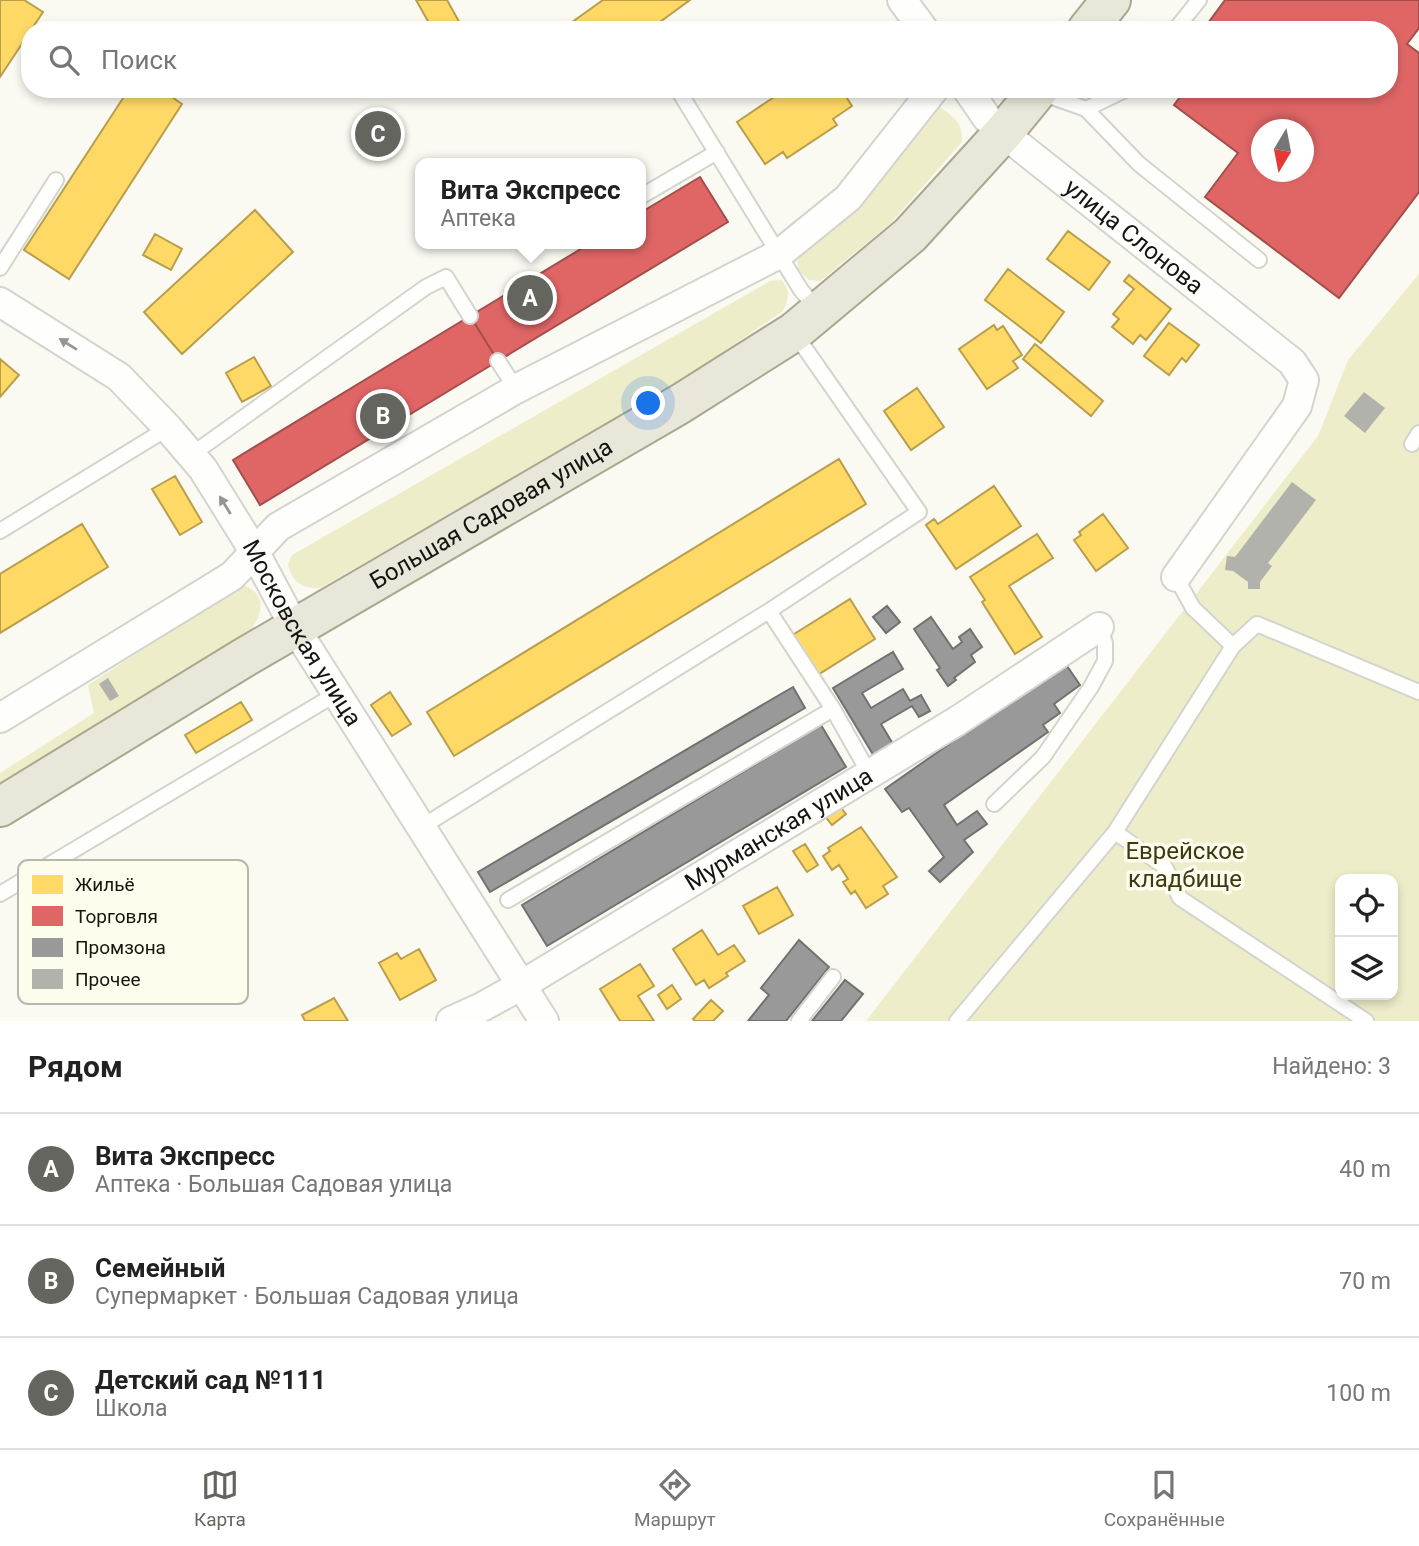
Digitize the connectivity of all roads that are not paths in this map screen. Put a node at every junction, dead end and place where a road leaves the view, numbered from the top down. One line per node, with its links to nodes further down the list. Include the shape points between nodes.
1 (902, 0): 4 (street)
2 (1111, 0): 5 (main road)
3 (1199, 0): 6 (lane)
4 (917, 21)
5 (1094, 21)
6 (1182, 21)
7 (683, 98): 15 (lane)
8 (927, 98): 18 (street, via 848,198)
9 (973, 98): 14 (street, улица Слонова)
10 (1031, 98): 14 (main road, Большая Садовая улица)
11 (1058, 98): 13 (lane)
12 (1109, 98): 13 (lane)
13 (1086, 109): 19 (lane, via 1139,164)
14 (1003, 133): 23 (main road, Большая Садовая улица, via 910,235); 30 (street, улица Слонова, via 1292,362 1304,380 1297,406)
15 (718, 152): 17 (lane); 18 (lane)
16 (56, 180): 20 (lane)
17 (646, 194)
18 (779, 254): 23 (lane, via 801,290); 25 (street)
19 (1259, 260)
20 (0, 268)
21 (0, 302): 26 (street, Московская улица, one-way to 21, via 119,377)
22 (470, 316): 27 (lane, via 446,277)
23 (807, 322): 31 (lane, via 919,512); 33 (main road, Большая Садовая улица, via 680,404)
24 (498, 361): 25 (lane)
25 (516, 389): 29 (street, via 278,527)
26 (168, 428): 27 (street, Московская улица); 28 (lane)
27 (191, 455): 29 (street, Московская улица, one-way to 27)
28 (0, 531)
29 (254, 551): 33 (street, Московская улица); 38 (street, via 232,576)
30 (1176, 577): 34 (lane, via 1193,608)
31 (769, 611): 37 (lane); 42 (lane)
32 (1099, 627): 39 (street, Мурманская улица); 40 (lane, via 1105,661 1091,687 1043,757)
33 (295, 628): 36 (street, Московская улица); 41 (main road, Большая Садовая улица)
34 (1233, 646): 35 (lane, via 1257,624); 43 (lane)
35 (1419, 692)
36 (336, 694): 42 (street, Московская улица); 44 (lane)
37 (833, 709): 39 (lane); 47 (lane)
38 (0, 718)
39 (869, 773): 49 (street, Мурманская улица)
40 (994, 804)
41 (0, 807)
42 (420, 828): 49 (street, Московская улица)
43 (1115, 832): 53 (lane); 54 (lane, via 1165,867 1180,898)
44 (57, 860)
45 (18, 883): 46 (lane)
46 (0, 894)
47 (508, 900)
48 (833, 976): 52 (lane)
49 (520, 986): 50 (street, Мурманская улица); 51 (street, Московская улица)
50 (451, 1021)
51 (544, 1021)
52 (799, 1021)
53 (957, 1021)
54 (1366, 1021)

